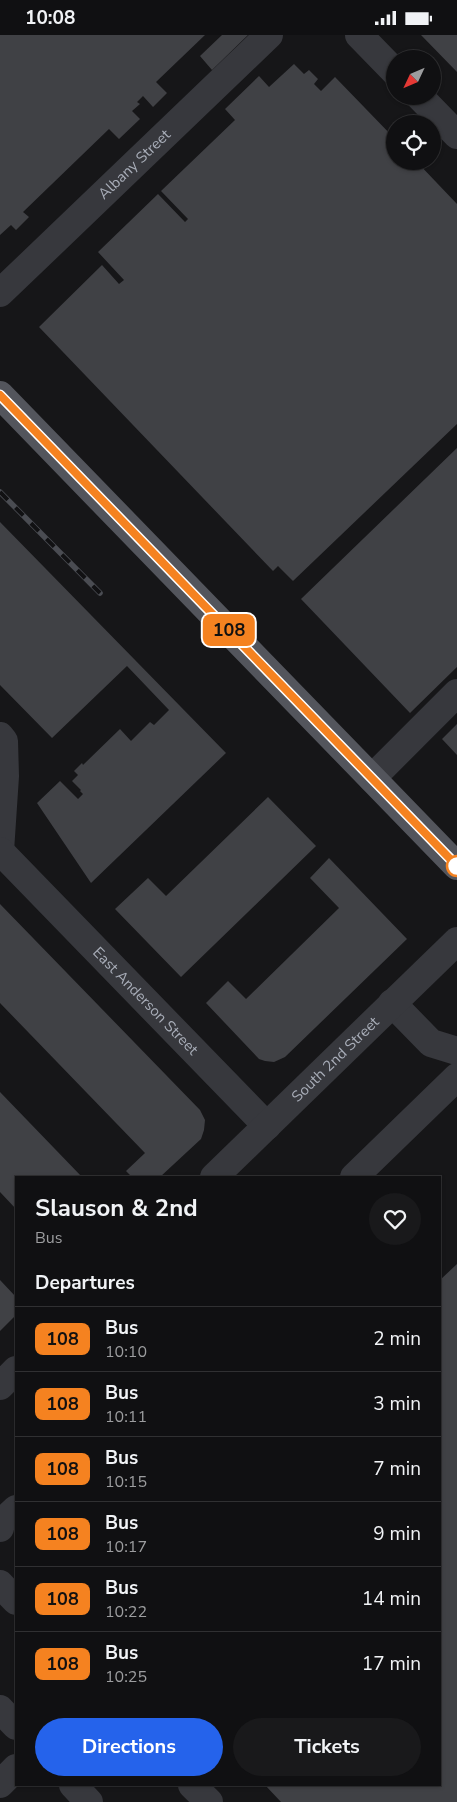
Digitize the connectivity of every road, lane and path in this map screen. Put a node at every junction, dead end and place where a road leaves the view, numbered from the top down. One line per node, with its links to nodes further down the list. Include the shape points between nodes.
1 (269, 35): 6 (street, Albany Street)
2 (359, 35): 3 (street)
3 (386, 63)
4 (428, 105): 5 (street)
5 (457, 135)
6 (0, 293)
7 (0, 395): 10 (main road)
8 (457, 693): 10 (street)
9 (0, 736): 11 (street, via 4,741 5,767)
10 (372, 778): 12 (main road)
11 (0, 851): 17 (street, East Anderson Street)
12 (457, 866)
13 (457, 941): 14 (street, South 2nd Street)
14 (392, 1003): 15 (street, via 431,1043); 17 (street, South 2nd Street)
15 (457, 1051)
16 (457, 1077): 19 (street)
17 (267, 1126): 18 (street, South 2nd Street)
18 (215, 1176)
19 (355, 1176)
20 (15, 1371): 21 (street)
21 (0, 1386)
22 (15, 1510): 23 (street, via 0,1524)
23 (0, 1528)
24 (0, 1584): 25 (street)
25 (15, 1600)
26 (0, 1709): 27 (street)
27 (15, 1725)
28 (15, 1769): 29 (street)
29 (0, 1784)
30 (74, 1786): 32 (street)
31 (193, 1786): 33 (street)
32 (89, 1802)
33 (209, 1802)

